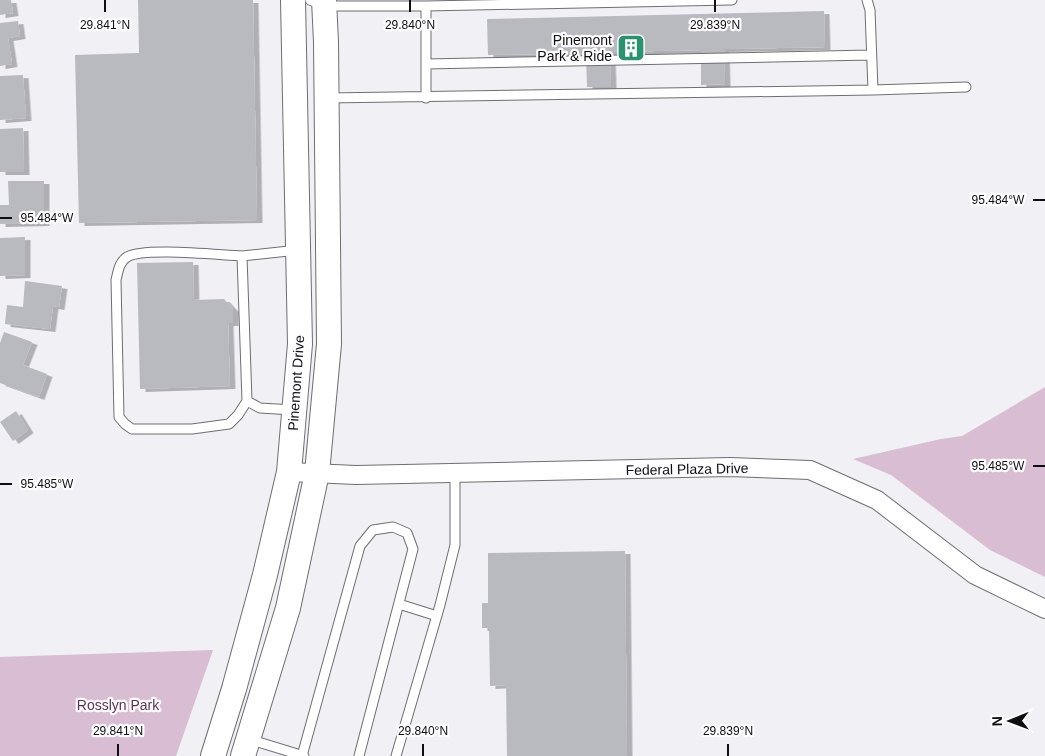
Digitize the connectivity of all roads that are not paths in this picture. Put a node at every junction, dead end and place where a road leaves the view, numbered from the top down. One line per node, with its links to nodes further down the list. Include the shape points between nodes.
1 (293, 0): 12 (main road, Pinemont Drive)
2 (732, 0): 5 (lane)
3 (867, 0): 6 (lane)
4 (319, 2): 5 (lane); 10 (main road, Pinemont Drive, via 326,42)
5 (426, 6): 7 (lane)
6 (872, 55): 7 (lane); 9 (lane)
7 (426, 64): 11 (lane)
8 (966, 87): 9 (lane)
9 (873, 90): 11 (lane)
10 (326, 98): 11 (lane); 17 (main road, Pinemont Drive, via 329,344)
11 (426, 98)
12 (298, 250): 13 (lane); 15 (main road, Pinemont Drive, via 300,344)
13 (242, 256): 14 (lane); 14 (lane, via 147,252 127,257 120,263 116,280 119,416 132,429 201,428 229,424)
14 (247, 401): 15 (lane, via 260,408)
15 (295, 410): 16 (main road, Pinemont Drive)
16 (289, 472): 17 (street, Federal Plaza Drive); 23 (main road, Pinemont Drive, via 265,575)
17 (317, 473): 18 (street, Federal Plaza Drive); 22 (main road, Pinemont Drive, via 288,608)
18 (455, 473): 20 (street, Federal Plaza Drive, via 730,467 810,470 877,500 975,575); 21 (lane, via 455,545)
19 (399, 604): 21 (lane); 24 (lane, via 413,549 407,533 393,527 373,530 360,546); 25 (lane)
20 (1045, 609)
21 (437, 616): 26 (lane)
22 (246, 747): 24 (lane)
23 (213, 756)
24 (303, 756)
25 (359, 756)
26 (396, 756)

